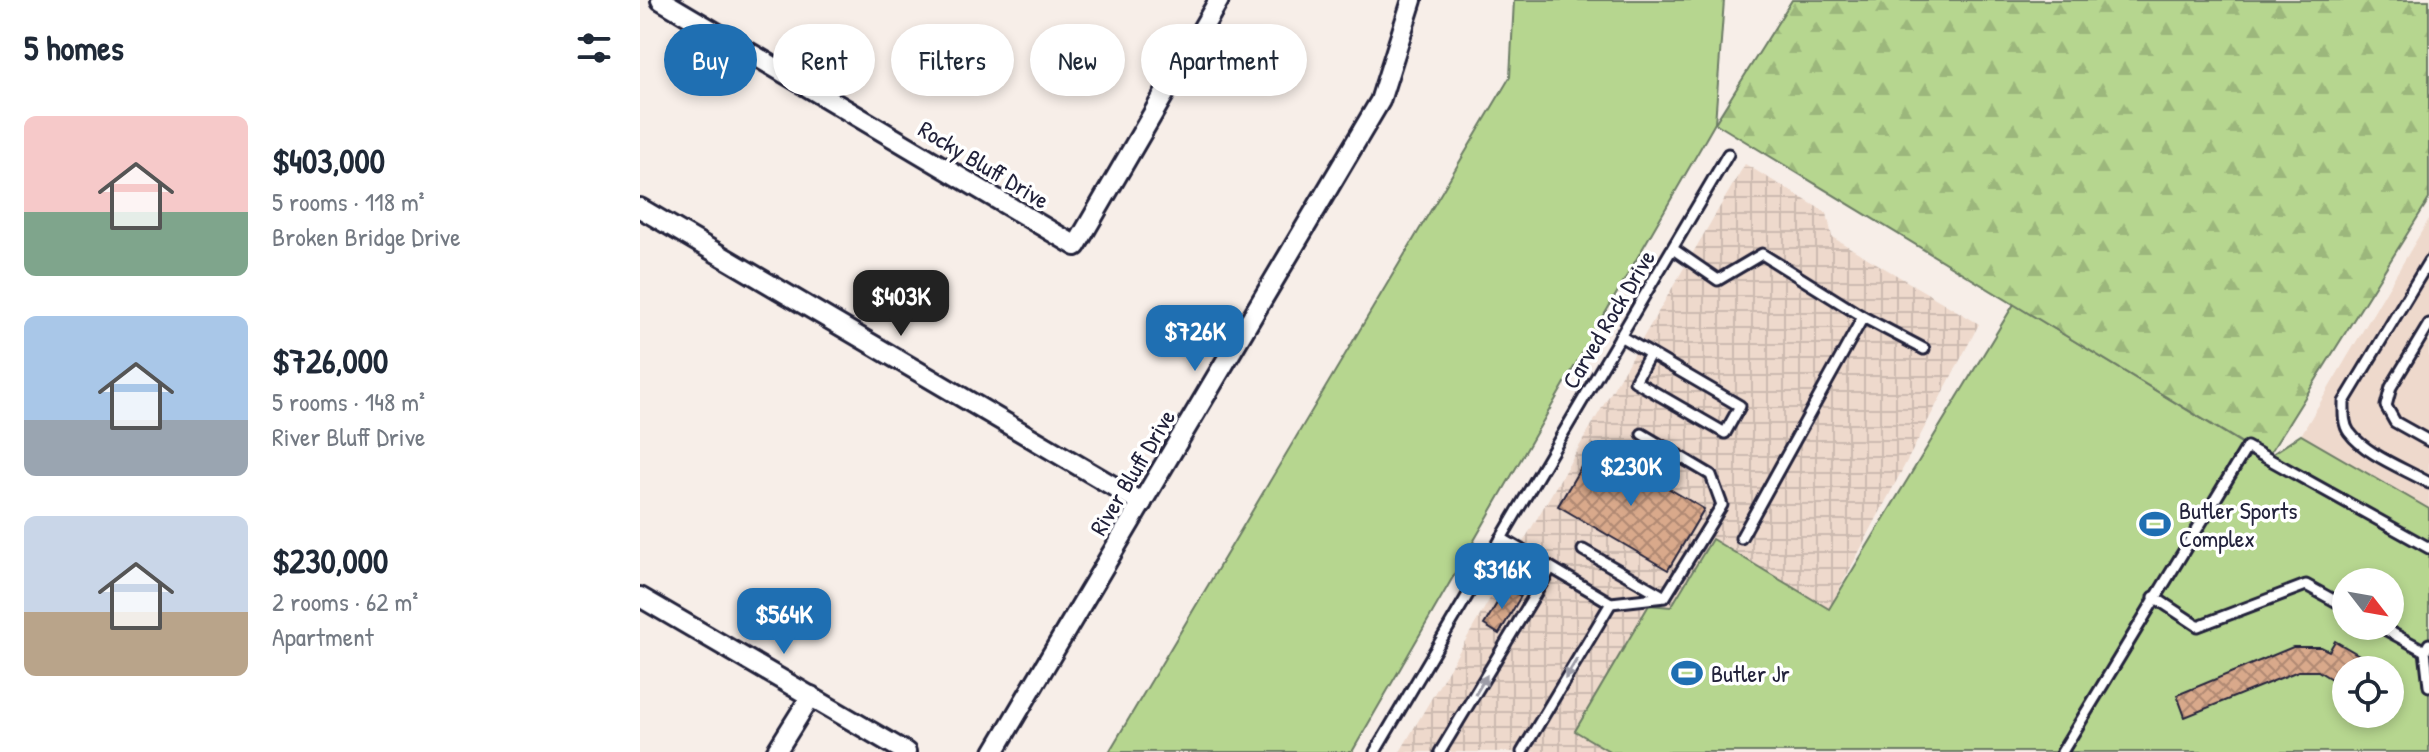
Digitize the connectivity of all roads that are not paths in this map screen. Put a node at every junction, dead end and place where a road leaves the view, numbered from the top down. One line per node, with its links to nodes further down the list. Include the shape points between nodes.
1 (661, 0): 2 (street, Rocky Bluff Drive, via 1076,246)
2 (1219, 0)
3 (1412, 0): 16 (street, River Bluff Drive, via 1380,101)
4 (1728, 154): 6 (lane, Carved Rock Drive)
5 (640, 208): 16 (street)
6 (1673, 249): 8 (lane, via 1718,280 1762,254); 10 (lane, Carved Rock Drive)
7 (2429, 261): 15 (lane, via 2344,402 2344,411 2349,433)
8 (1863, 317): 11 (lane); 18 (lane)
9 (2429, 324): 14 (lane, via 2391,387 2386,406 2395,422)
10 (1620, 336): 12 (lane); 17 (lane, Carved Rock Drive)
11 (1924, 349)
12 (1650, 354): 12 (lane, via 1740,406 1725,433 1635,381)
13 (1642, 434): 23 (lane, via 1711,475 1722,505)
14 (2429, 441)
15 (2429, 483)
16 (1142, 503): 33 (street, River Bluff Drive)
17 (1501, 538): 21 (lane); 34 (lane, Carved Rock Drive)
18 (1741, 538)
19 (2429, 548): 24 (lane, via 2247,447)
20 (1583, 550): 23 (lane)
21 (1551, 568): 26 (lane); 35 (lane, one-way to 21)
22 (640, 597): 30 (street)
23 (1665, 597): 26 (lane)
24 (2154, 597): 25 (lane, via 2198,626 2306,585); 37 (lane)
25 (2332, 599)
26 (1611, 603): 36 (lane, one-way to 36)
27 (2404, 637): 28 (lane)
28 (2427, 648): 29 (lane)
29 (2429, 686)
30 (811, 696): 31 (street); 32 (street)
31 (776, 752)
32 (906, 752)
33 (994, 752)
34 (1375, 752)
35 (1440, 752)
36 (1522, 752)
37 (2062, 752)

